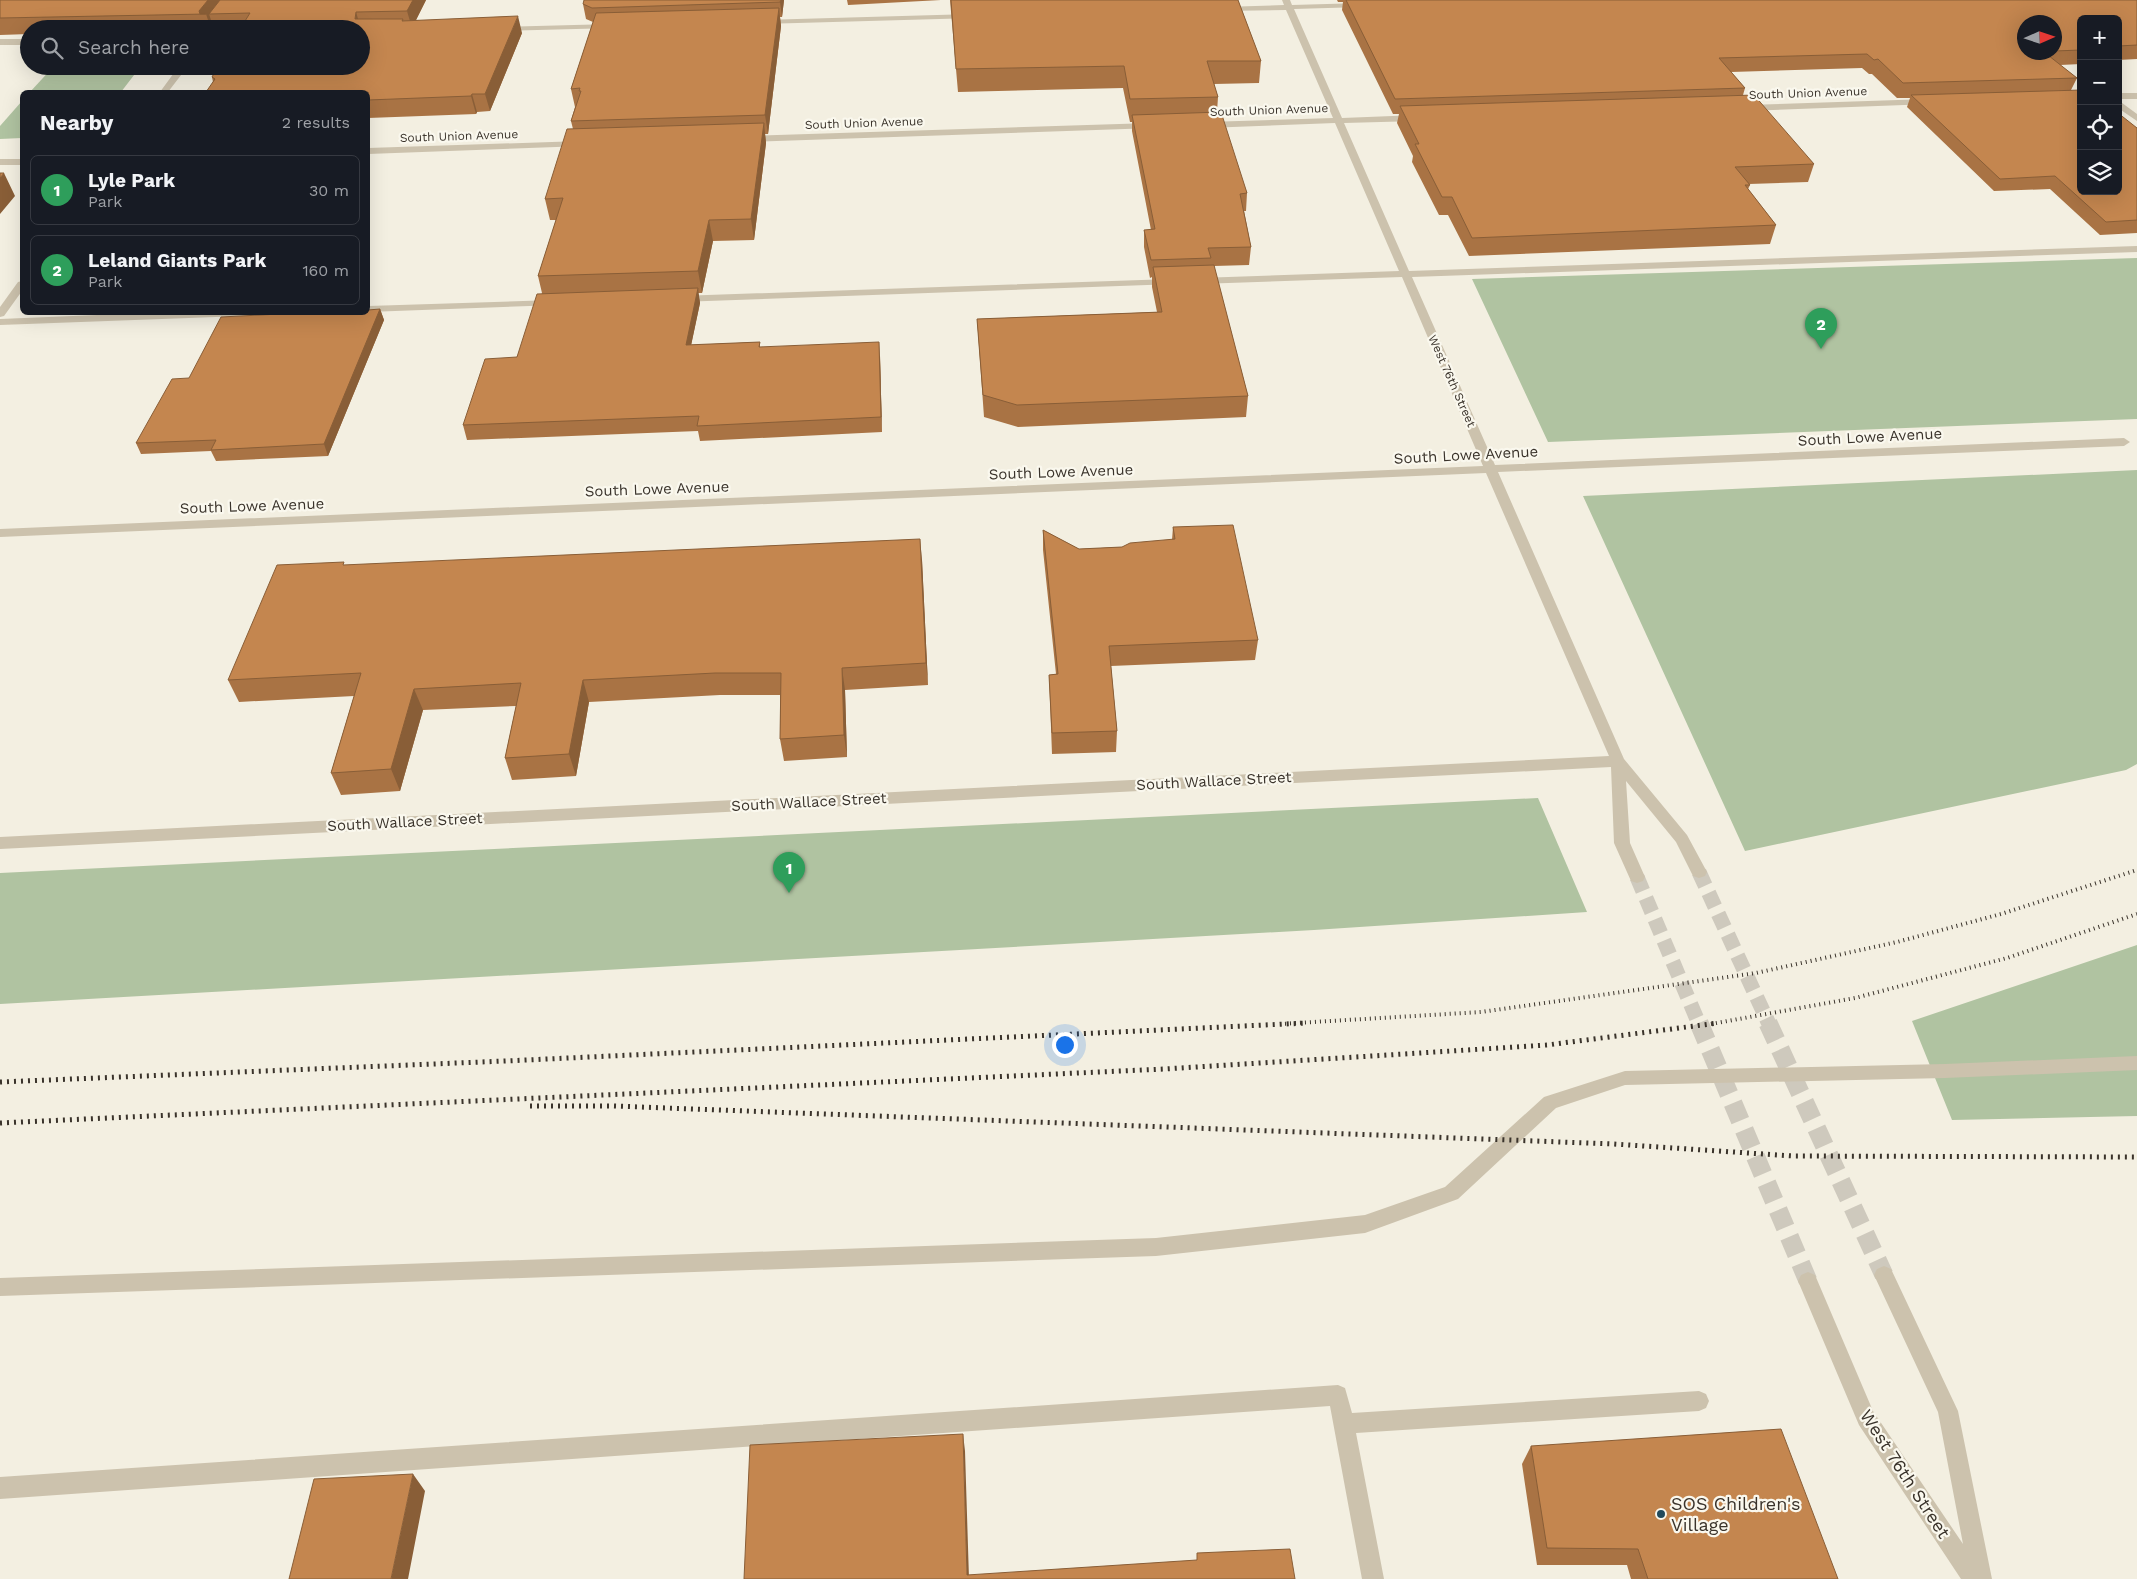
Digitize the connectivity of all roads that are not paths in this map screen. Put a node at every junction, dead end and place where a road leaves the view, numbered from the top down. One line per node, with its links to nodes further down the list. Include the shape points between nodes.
1 (233, 0): 6 (street)
2 (1288, 4): 3 (street); 4 (street); 21 (street, West 76th Street)
3 (1374, 5)
4 (1213, 10)
5 (985, 16): 7 (street)
6 (218, 20)
7 (747, 22)
8 (619, 26): 9 (street)
9 (490, 29)
10 (0, 42): 11 (street)
11 (20, 42)
12 (177, 75): 13 (street)
13 (166, 90)
14 (2122, 96): 15 (street)
15 (2137, 96)
16 (1942, 102): 18 (street, South Union Avenue)
17 (2122, 105): 20 (street)
18 (1735, 108)
19 (1428, 118): 21 (street, South Union Avenue)
20 (2137, 118)
21 (1339, 121): 22 (street, South Union Avenue); 30 (street, West 76th Street)
22 (1196, 125)
23 (1156, 126): 24 (street, South Union Avenue)
24 (737, 139)
25 (587, 144): 26 (street, South Union Avenue)
26 (370, 151)
27 (0, 162): 28 (street)
28 (20, 162)
29 (2137, 248): 30 (street)
30 (1405, 274): 32 (street); 39 (street, West 76th Street)
31 (20, 287): 35 (street)
32 (667, 299)
33 (567, 302): 34 (street)
34 (370, 309)
35 (0, 314)
36 (190, 315): 37 (street)
37 (0, 322)
38 (2124, 442): 39 (street, South Lowe Avenue)
39 (1491, 471): 40 (street, South Lowe Avenue); 41 (street, West 76th Street)
40 (0, 533)
41 (1618, 761): 42 (street, South Wallace Street); 43 (street, West 76th Street, via 1682,839); 44 (street, West 76th Street, via 1622,843)
42 (0, 843)
43 (1699, 872)
44 (1637, 877)
45 (2137, 1063): 48 (street, via 1624,1078 1550,1102 1451,1193 1365,1224 1156,1247)
46 (1884, 1274): 54 (street, West 76th Street, via 1948,1410)
47 (1808, 1281): 53 (street, West 76th Street, via 1866,1418)
48 (0, 1287)
49 (1699, 1401): 50 (street)
50 (1343, 1424): 51 (street, via 1338,1395); 52 (street)
51 (0, 1488)
52 (1373, 1579)
53 (1974, 1579)
54 (1981, 1579)

